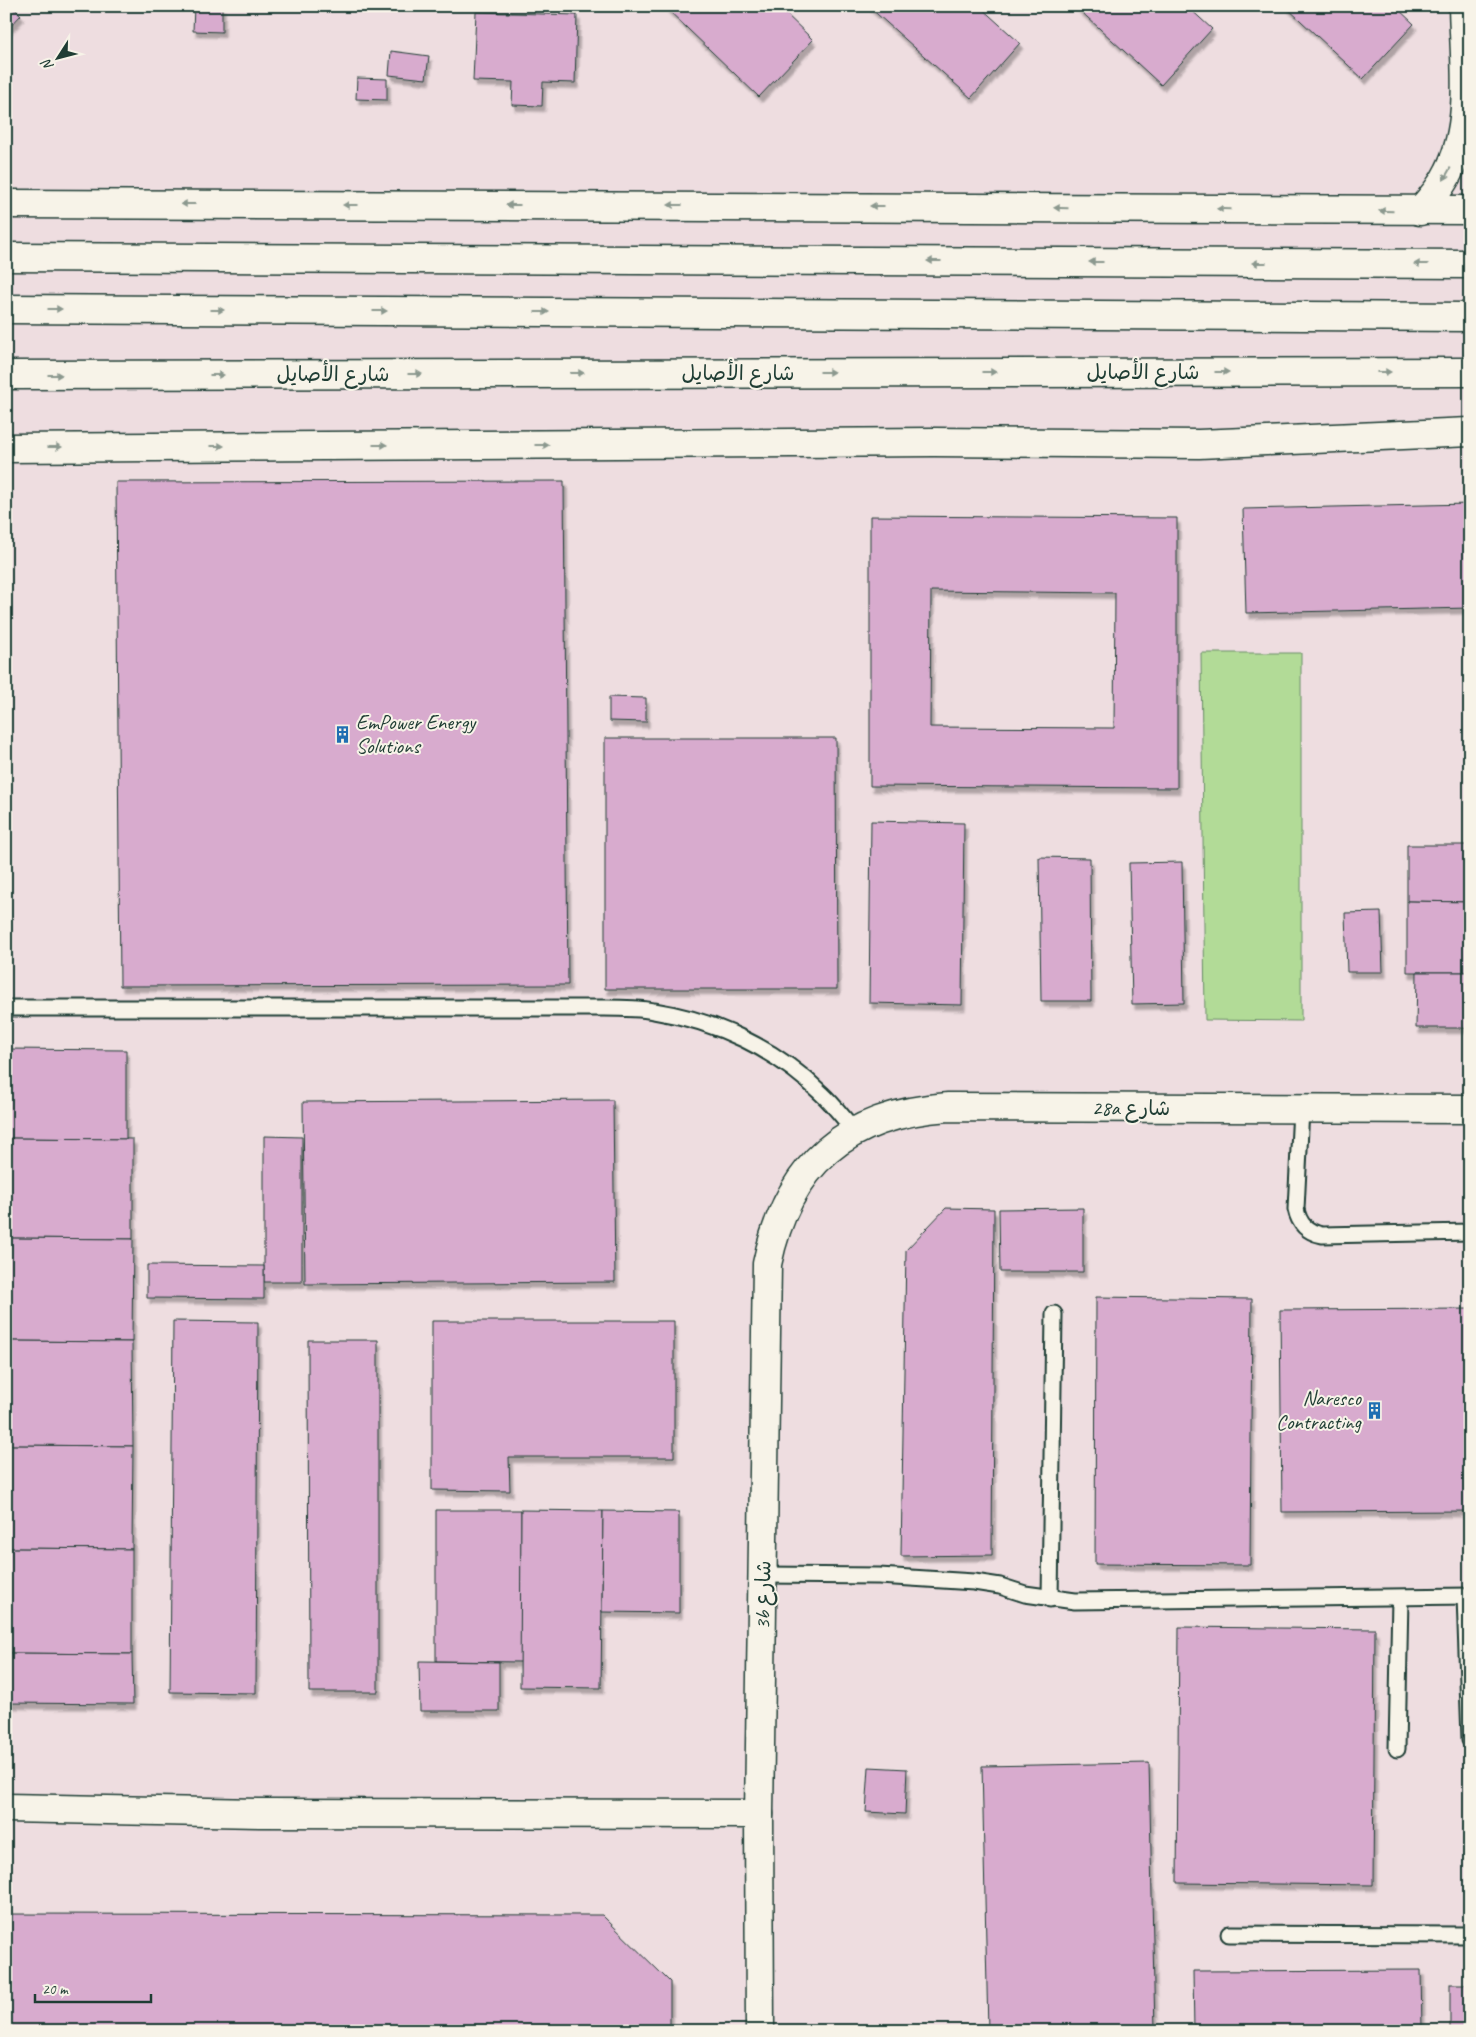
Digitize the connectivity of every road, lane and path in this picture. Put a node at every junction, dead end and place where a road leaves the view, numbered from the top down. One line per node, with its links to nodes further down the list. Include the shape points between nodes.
1 (1463, 6): 4 (street, one-way to 4, via 1464,121 1450,170)
2 (6, 204): 4 (street, one-way to 2, via 925,206)
3 (1470, 210): 4 (street)
4 (1420, 211)
5 (6, 257): 6 (street, one-way to 5, bridge)
6 (1470, 264)
7 (6, 309): 8 (street, one-way to 8, bridge)
8 (1470, 317)
9 (1470, 372): 10 (street, شارع الأصايل, one-way to 9)
10 (6, 375)
11 (1470, 432): 12 (street, one-way to 11, via 934,442 1199,444)
12 (6, 448)
13 (6, 1008): 16 (lane, via 652,1010 700,1021 745,1039 786,1063 823,1094)
14 (1302, 1109): 15 (street, 28a شارع); 16 (street, 28a شارع, via 948,1108 916,1110 885,1117); 18 (lane, via 1296,1209 1304,1228 1322,1235)
15 (1470, 1109)
16 (855, 1131): 17 (street, 28a شارع, via 831,1147)
17 (809, 1168): 20 (street, 3b شارع, via 782,1213 768,1264)
18 (1470, 1232)
19 (1054, 1314): 23 (lane)
20 (764, 1575): 23 (lane, via 879,1576 974,1582); 28 (street, 3b شارع)
21 (1468, 1596): 22 (lane); 24 (lane)
22 (1400, 1598): 23 (lane); 26 (lane)
23 (1050, 1599)
24 (1469, 1662): 25 (lane)
25 (1470, 1740)
26 (1397, 1749)
27 (6, 1808): 28 (street, via 259,1813)
28 (759, 1814): 31 (street, 3b شارع)
29 (1229, 1934): 30 (lane)
30 (1470, 1935)
31 (760, 2031)

